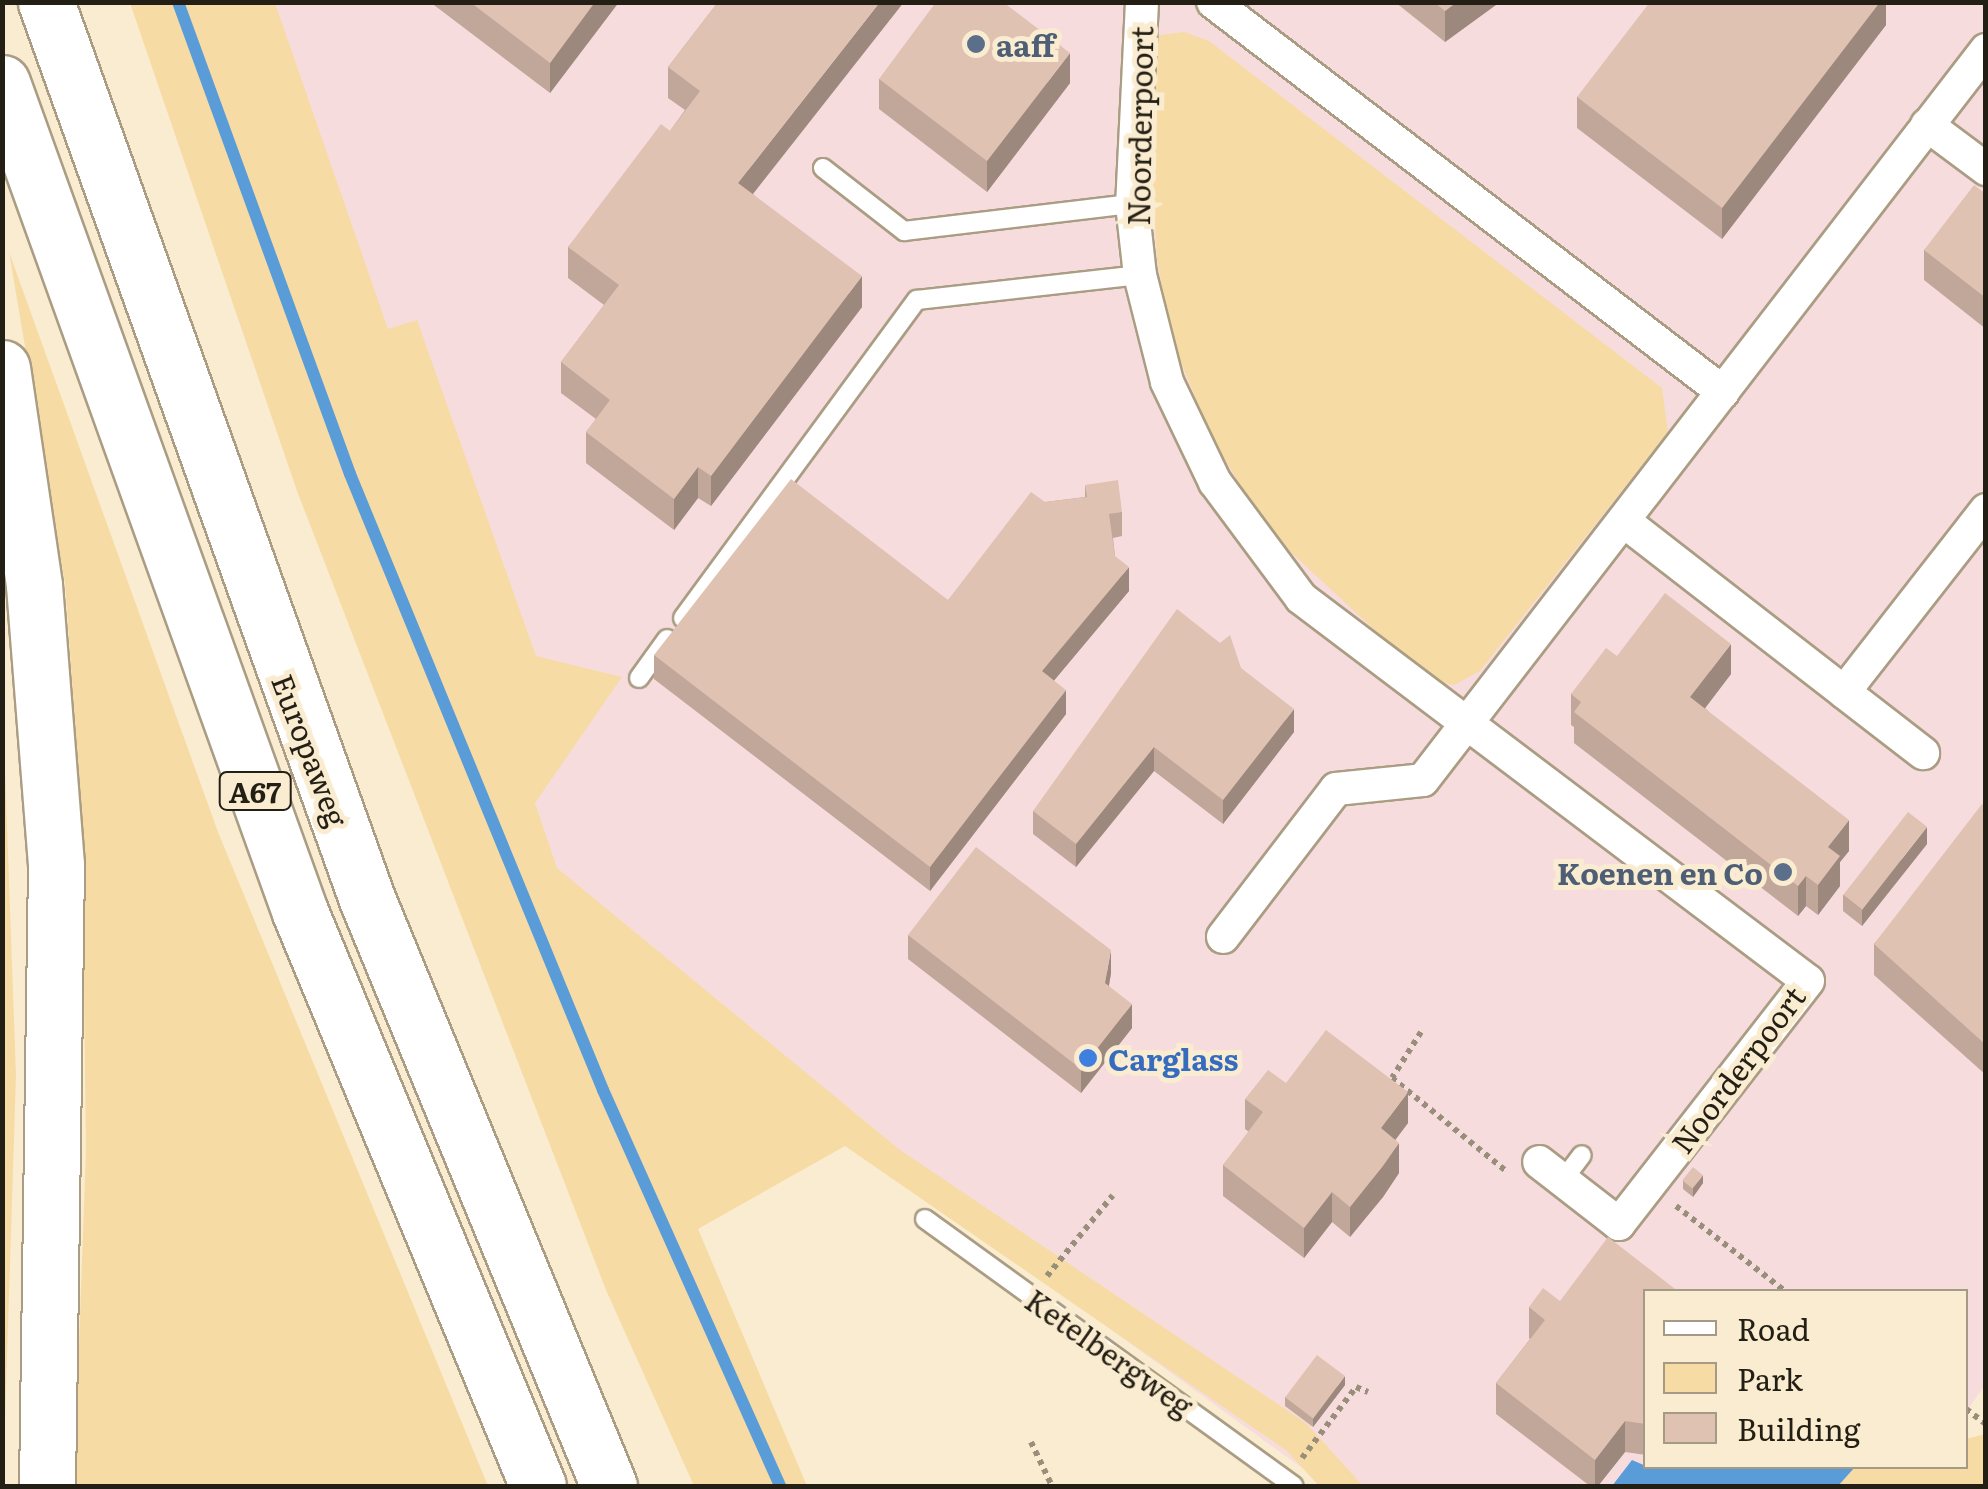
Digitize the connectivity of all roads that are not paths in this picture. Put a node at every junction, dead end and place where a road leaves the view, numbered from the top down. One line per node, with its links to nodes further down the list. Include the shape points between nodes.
1 (46, 2): 25 (highway, Europaweg / A67, via 368,900)
2 (1142, 2): 9 (street, Noorderpoort)
3 (1213, 2): 12 (street)
4 (1986, 50): 6 (street)
5 (2, 83): 24 (highway, A67, via 300,912)
6 (1928, 125): 8 (street); 12 (street)
7 (822, 168): 9 (lane, via 904,231)
8 (1986, 169)
9 (1132, 204): 10 (street, Noorderpoort)
10 (1140, 275): 15 (lane, via 916,300); 17 (street, Noorderpoort, via 1166,382 1215,482 1302,598)
11 (2, 368): 23 (highway, via 34,585 56,865)
12 (1723, 392): 14 (street)
13 (1986, 510): 16 (street)
14 (1625, 522): 16 (street); 17 (street)
15 (639, 678)
16 (1844, 692): 18 (street)
17 (1466, 725): 19 (street, via 1423,780 1336,789); 20 (street, Noorderpoort, via 1808,981 1619,1224)
18 (1923, 753)
19 (1223, 937)
20 (1551, 1170)
21 (924, 1220): 22 (lane, Ketelbergweg)
22 (1290, 1483)
23 (48, 1486)
24 (538, 1486)
25 (609, 1486)

